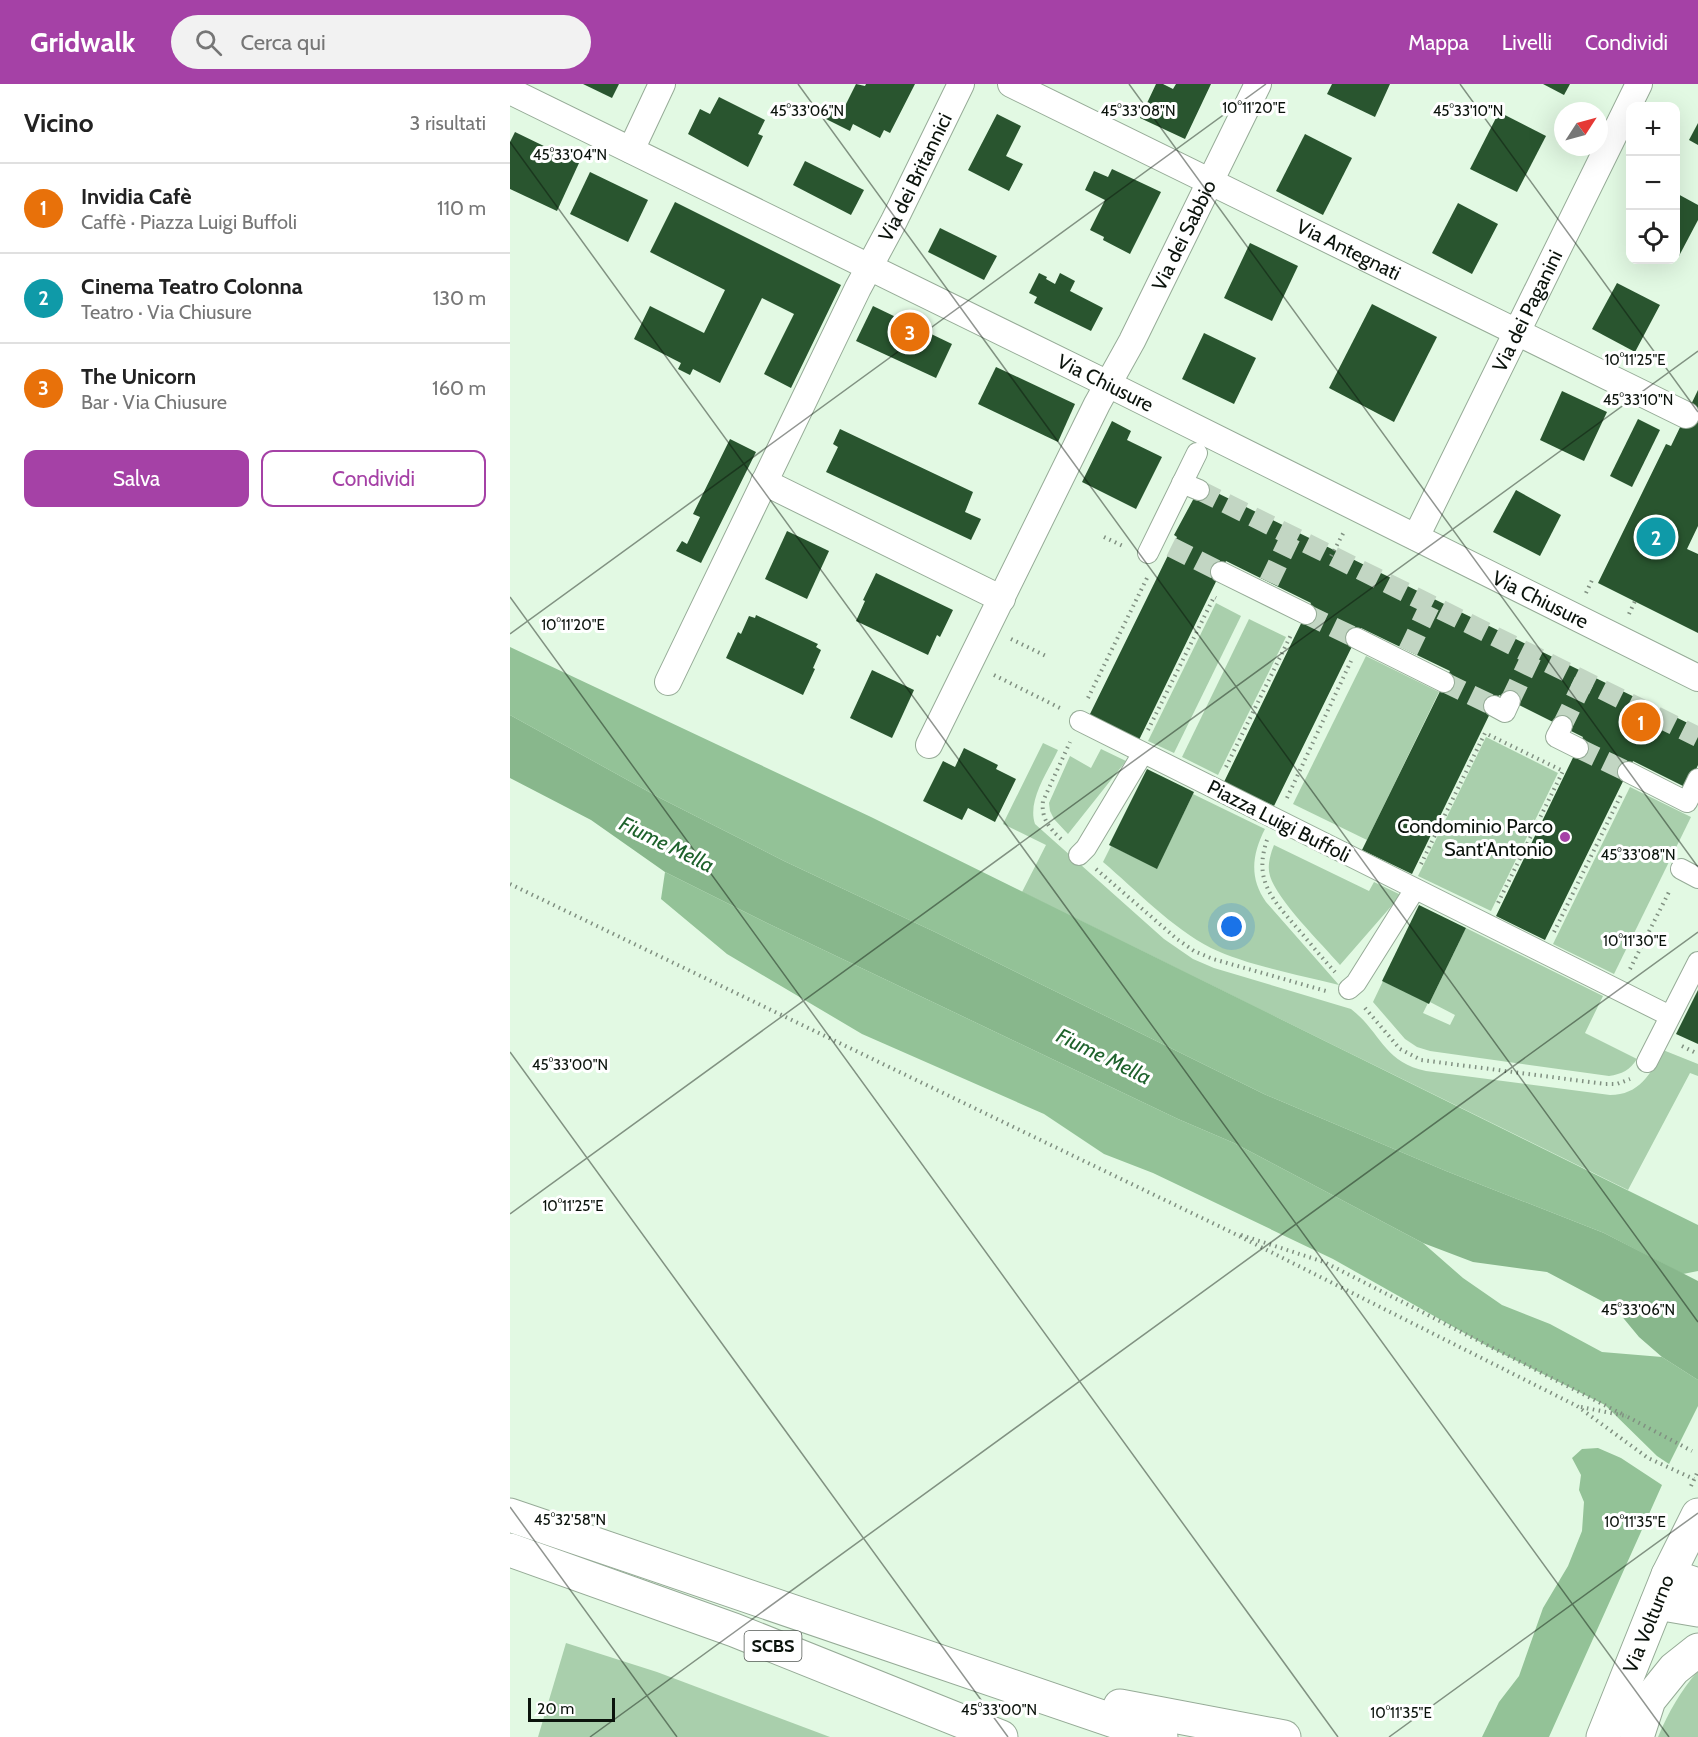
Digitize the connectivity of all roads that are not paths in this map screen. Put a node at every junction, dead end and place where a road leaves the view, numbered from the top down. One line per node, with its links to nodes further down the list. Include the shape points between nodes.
1 (662, 84): 7 (street)
2 (961, 84): 9 (street, Via dei Britannici)
3 (1011, 84): 8 (street, Via Antegnati)
4 (1258, 84): 8 (street, Via dei Sabbio)
5 (1639, 84): 10 (street, Via dei Paganini)
6 (510, 91): 7 (street, Via Chiusure)
7 (631, 150): 9 (street, Via Chiusure)
8 (1210, 181): 10 (street, Via Antegnati); 11 (street, Via dei Sabbio)
9 (868, 268): 11 (street, Via Chiusure); 14 (street, Via dei Britannici)
10 (1517, 332): 12 (street, Via Antegnati); 15 (street, Via dei Paganini)
11 (1108, 384): 15 (street, Via Chiusure); 18 (street, Via dei Sabbio)
12 (1686, 415)
13 (1197, 453): 16 (street, via 1190,486)
14 (764, 482): 18 (street); 22 (street, Via dei Britannici)
15 (1416, 537): 21 (street, Via Chiusure)
16 (1158, 546)
17 (1221, 572): 19 (street, via 1266,587)
18 (1002, 599): 26 (street, Via dei Sabbio)
19 (1306, 614)
20 (1358, 639): 23 (street, via 1405,656)
21 (1698, 678)
22 (668, 682)
23 (1444, 682)
24 (1080, 719): 28 (street, Piazza Luigi Buffoli)
25 (1562, 726): 27 (street, via 1556,737)
26 (929, 745)
27 (1578, 748)
28 (1141, 752): 31 (street); 32 (street, Piazza Luigi Buffoli)
29 (1629, 773): 30 (street, via 1687,801)
30 (1698, 779)
31 (1079, 855)
32 (1412, 888): 34 (street); 35 (street, Piazza Luigi Buffoli)
33 (1698, 962): 35 (street)
34 (1353, 994)
35 (1670, 1016): 36 (street)
36 (1647, 1062)
37 (510, 1515): 44 (main road, SCBS)
38 (1698, 1515): 40 (main road, Via Volturno)
39 (510, 1550): 42 (main road, SCBS)
40 (1674, 1588): 41 (main road); 45 (main road, Via Volturno)
41 (1698, 1610)
42 (734, 1630): 46 (main road, via 854,1698); 47 (main road, SCBS)
43 (1698, 1650): 50 (main road, via 1674,1669 1649,1700)
44 (1033, 1692): 48 (main road, SCBS); 49 (main road)
45 (1603, 1736)
46 (948, 1737)
47 (1001, 1737)
48 (1161, 1737)
49 (1284, 1737)
50 (1637, 1737)

